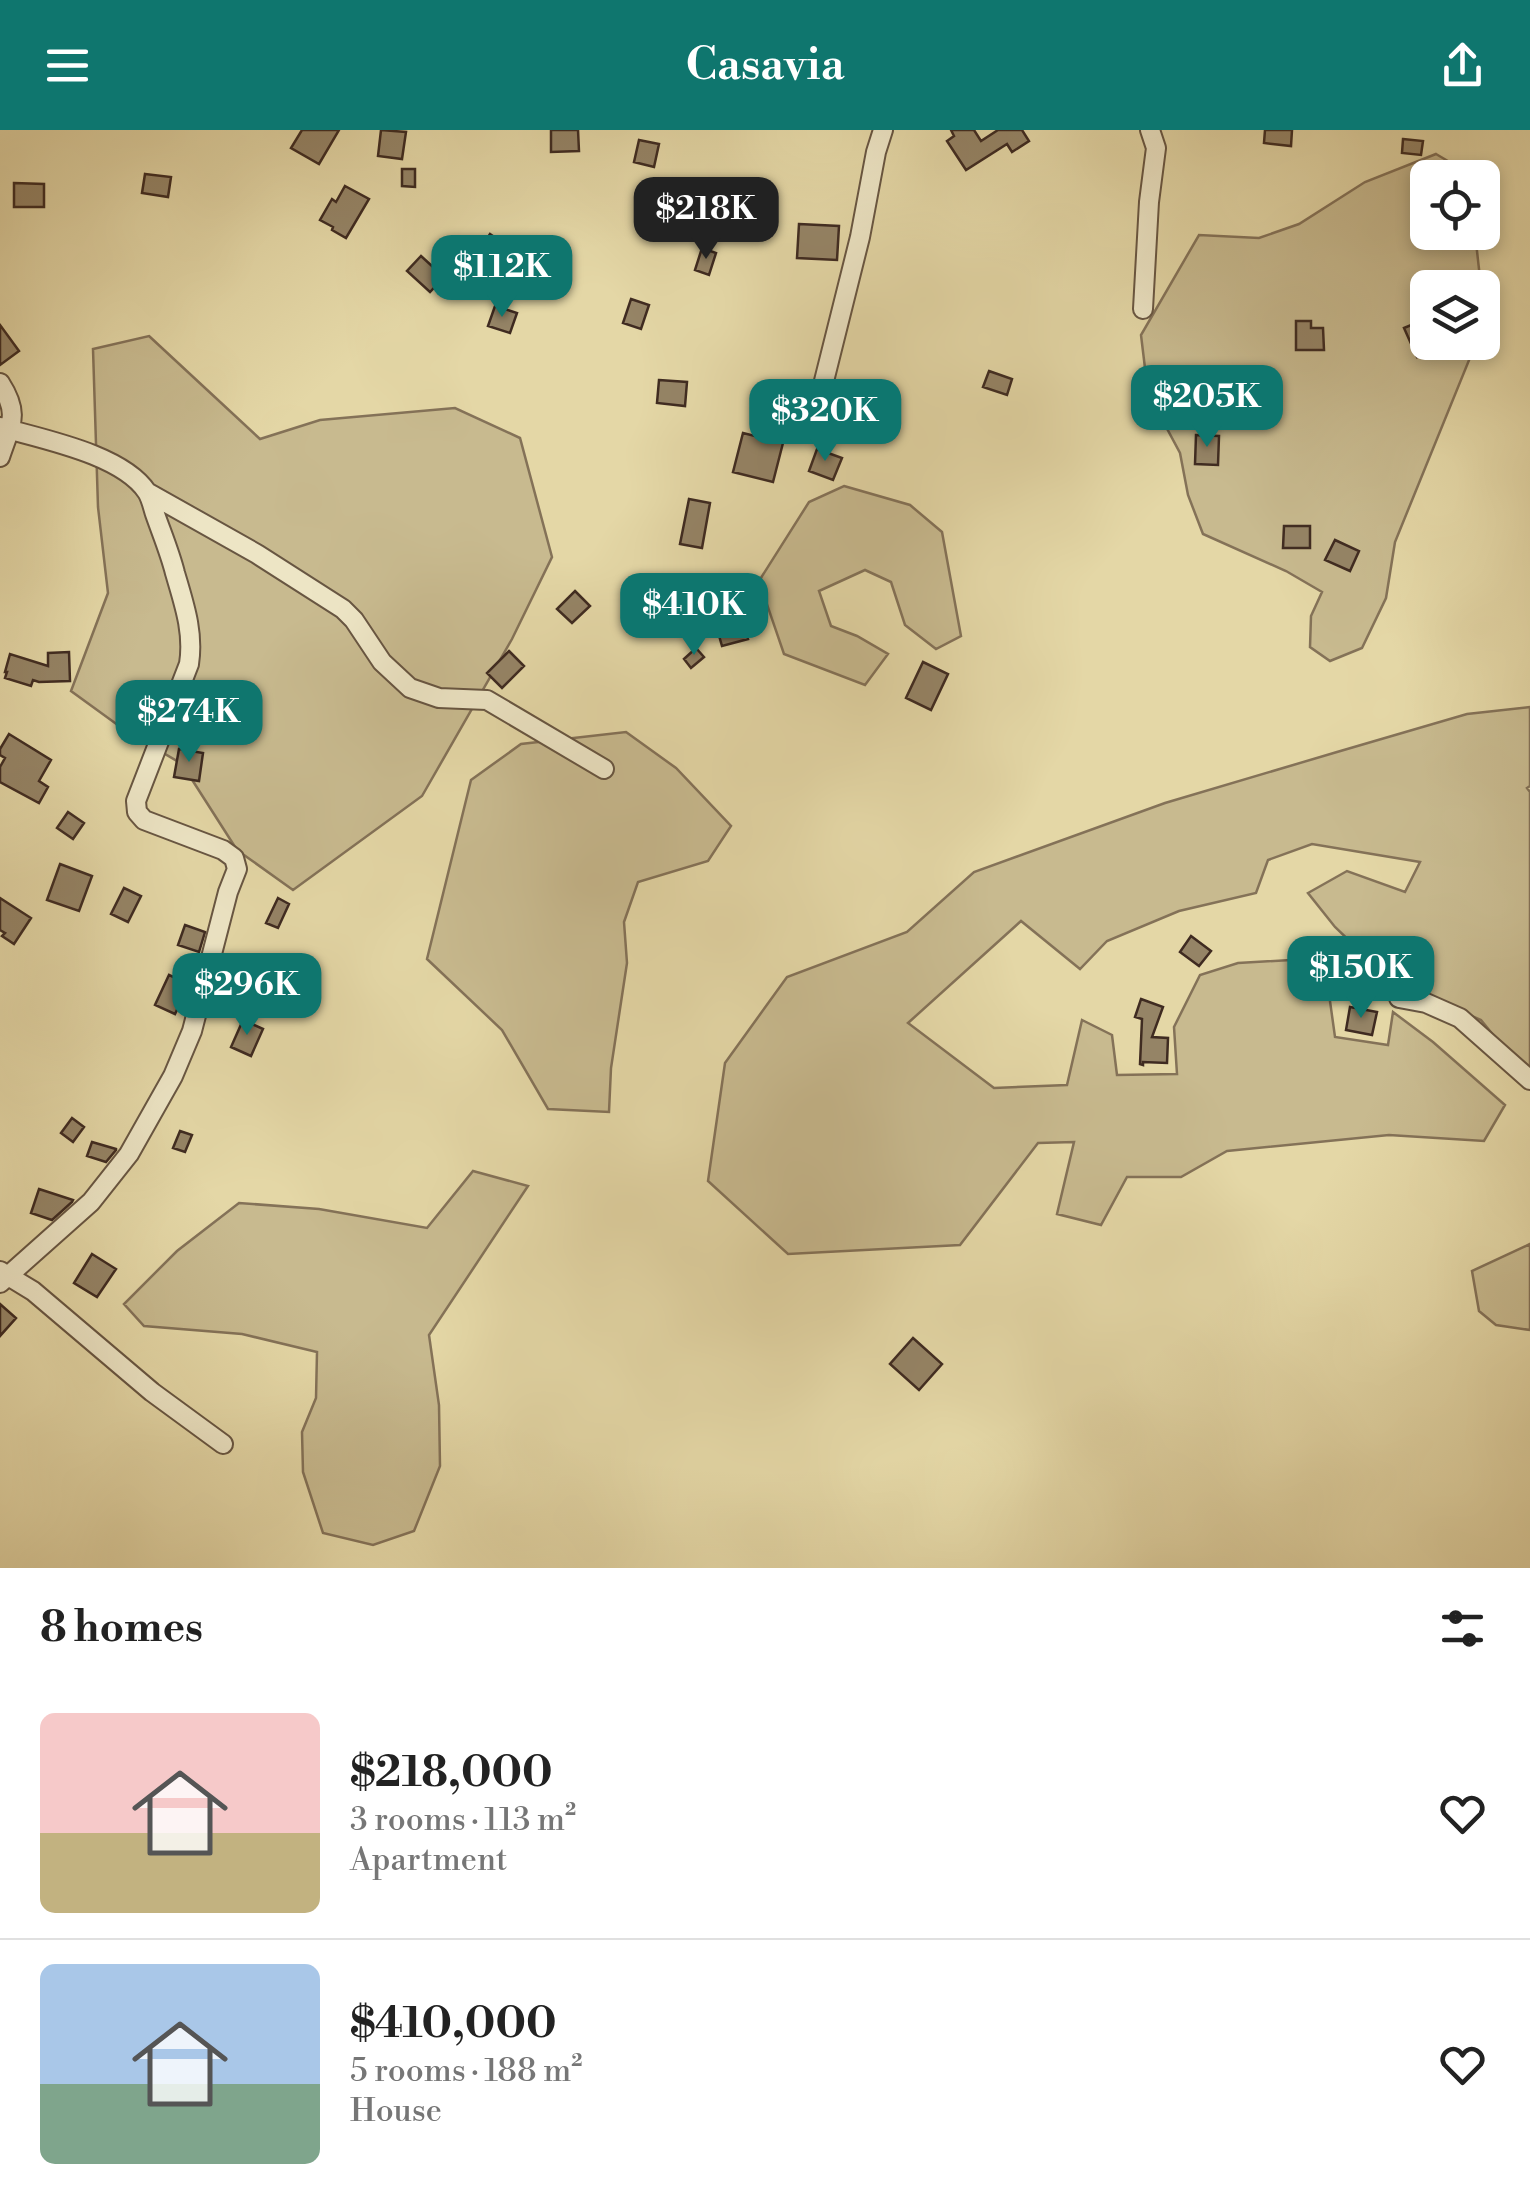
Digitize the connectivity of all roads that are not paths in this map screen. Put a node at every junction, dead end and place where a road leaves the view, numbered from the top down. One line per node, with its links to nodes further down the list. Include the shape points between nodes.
1 (883, 130): 5 (street)
2 (1150, 130): 3 (street, via 1156,148)
3 (1143, 309)
4 (0, 383): 6 (street, via 13,416)
5 (814, 421)
6 (5, 428): 7 (street); 8 (street, via 98,458)
7 (0, 457)
8 (147, 492): 9 (street, via 343,609 410,688 439,698 487,700); 12 (street, via 188,619 191,650 137,812 223,850 237,869 192,1031 153,1114 90,1202)
9 (604, 769)
10 (1399, 998): 11 (street, via 1460,1018)
11 (1530, 1080)
12 (2, 1276): 13 (street, via 33,1292)
13 (223, 1444)

